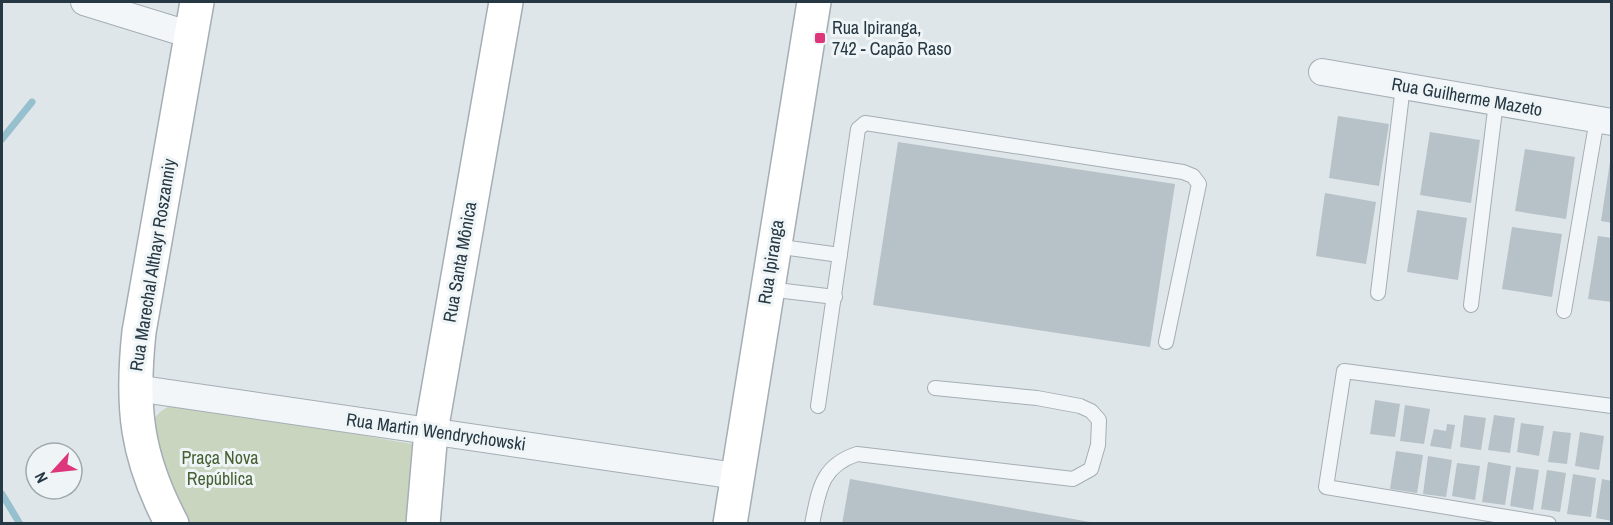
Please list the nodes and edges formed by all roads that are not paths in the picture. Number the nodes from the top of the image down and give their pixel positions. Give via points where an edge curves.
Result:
1 (84, 2) edge
2 (196, 2) edge
3 (506, 2) edge
4 (814, 2) edge
5 (191, 35) junction
6 (1322, 72) dead end
7 (1403, 86) junction
8 (1496, 102) junction
9 (1604, 120) edge
10 (774, 246) junction
11 (840, 255) junction
12 (767, 289) junction
13 (1378, 293) dead end
14 (835, 297) junction
15 (1471, 305) dead end
16 (1564, 311) dead end
17 (1166, 342) dead end
18 (934, 387) dead end
19 (135, 388) junction
20 (818, 406) dead end
21 (1611, 406) edge
22 (430, 431) junction
23 (736, 476) junction
24 (172, 524) edge
25 (423, 524) edge
26 (730, 524) edge
27 (812, 524) edge
28 (1550, 524) edge

1 - 5 street
2 - 5 main road, Rua Marechal Althayr Roszanniy
3 - 22 main road, Rua Santa Mônica
4 - 10 main road, Rua Ipiranga
5 - 19 main road, Rua Marechal Althayr Roszanniy via 139,332
6 - 7 street, Rua Guilherme Mazeto
7 - 8 street, Rua Guilherme Mazeto
7 - 13 lane
8 - 9 street, Rua Guilherme Mazeto
8 - 15 lane
9 - 16 lane
10 - 11 lane
10 - 12 main road, Rua Ipiranga
11 - 14 lane
11 - 17 lane via 858,129 865,123 1183,172 1193,176 1198,184
12 - 14 lane
12 - 23 main road, Rua Ipiranga
14 - 20 lane
18 - 27 lane via 1037,398 1091,411 1099,420 1098,445 1091,469 1073,479 857,454 841,460 824,477
19 - 22 street, Rua Martin Wendrychowski
19 - 24 main road, Rua Marechal Althayr Roszanniy via 143,458
21 - 28 lane via 1344,371 1326,487
22 - 23 street, Rua Martin Wendrychowski
22 - 25 main road, Rua Santa Mônica
23 - 26 main road, Rua Ipiranga

